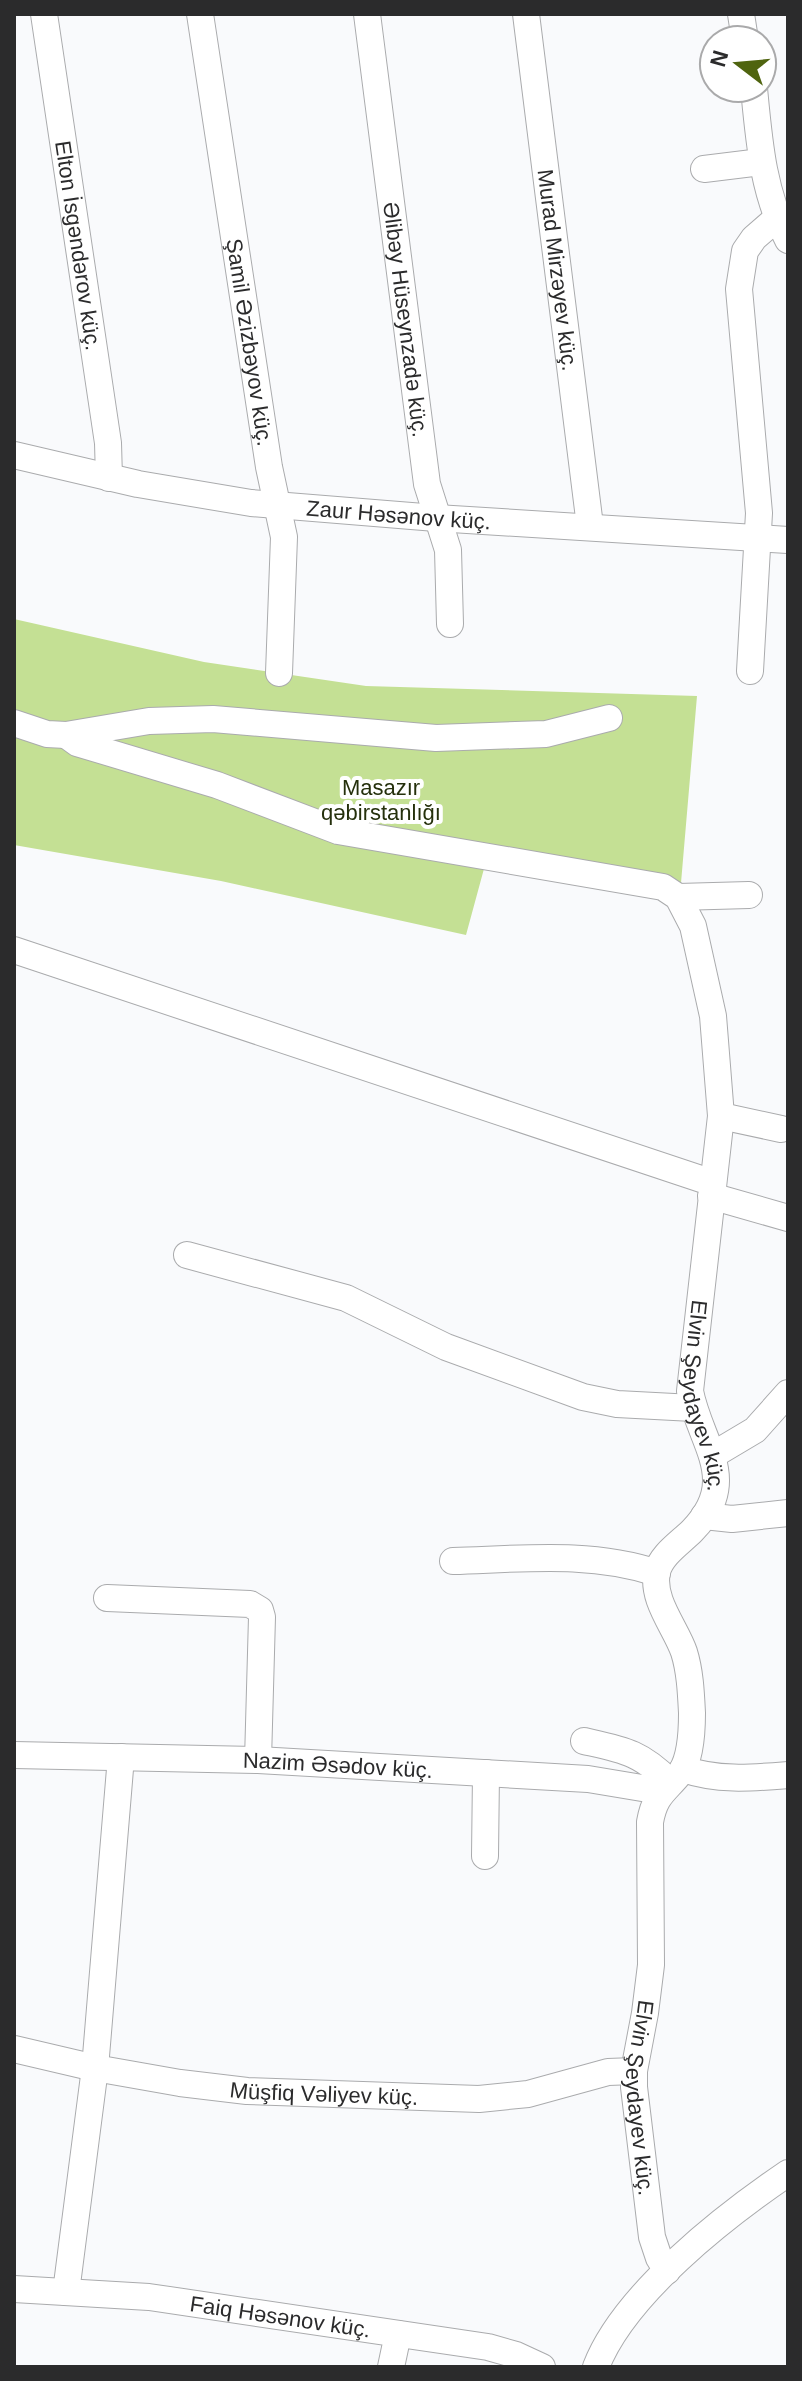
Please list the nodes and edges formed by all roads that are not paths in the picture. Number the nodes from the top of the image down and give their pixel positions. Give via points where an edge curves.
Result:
1 (44, 14) edge
2 (200, 14) edge
3 (367, 14) edge
4 (526, 14) edge
5 (756, 104) edge
6 (761, 162) junction
7 (704, 169) dead end
8 (782, 230) edge
9 (14, 455) edge
10 (109, 478) junction
11 (277, 505) junction
12 (436, 518) junction
13 (590, 526) junction
14 (758, 539) junction
15 (788, 540) edge
16 (450, 624) dead end
17 (750, 671) dead end
18 (279, 673) dead end
19 (609, 718) dead end
20 (14, 723) edge
21 (66, 735) junction
22 (749, 895) dead end
23 (683, 905) junction
24 (14, 950) edge
25 (721, 1116) junction
26 (781, 1129) dead end
27 (712, 1189) junction
28 (788, 1218) edge
29 (187, 1255) dead end
30 (788, 1393) edge
31 (693, 1408) junction
32 (713, 1455) junction
33 (788, 1513) edge
34 (704, 1516) junction
35 (453, 1561) dead end
36 (657, 1573) junction
37 (107, 1598) dead end
38 (584, 1741) dead end
39 (14, 1755) edge
40 (121, 1757) junction
41 (258, 1760) junction
42 (486, 1773) junction
43 (788, 1775) edge
44 (671, 1781) junction
45 (485, 1856) dead end
46 (14, 2049) edge
47 (95, 2068) junction
48 (634, 2071) junction
49 (788, 2173) edge
50 (667, 2271) junction
51 (14, 2289) edge
52 (66, 2292) junction
53 (398, 2334) junction
54 (391, 2367) edge
55 (542, 2367) edge
56 (596, 2367) edge

1 - 10 street, Elton İsgəndərov küç.
2 - 11 street, Şamil Əzizbəyov küç.
3 - 12 street, Əlibəy Hüseynzadə küç. via 427,484
4 - 13 street, Murad Mirzəyev küç.
5 - 6 street
6 - 7 street
6 - 8 street
8 - 14 street via 754,238 745,251 739,289
9 - 10 street, Zaur Həsənov küç.
10 - 11 street, Zaur Həsənov küç.
11 - 12 street, Zaur Həsənov küç.
11 - 18 street, Şamil Əzizbəyov küç. via 284,537
12 - 13 street, Zaur Həsənov küç.
12 - 16 street, Əlibəy Hüseynzadə küç. via 448,550
13 - 14 street, Zaur Həsənov küç.
14 - 15 street, Zaur Həsənov küç.
14 - 17 street
19 - 21 street via 546,734 436,738 213,719 149,721
20 - 21 street
21 - 23 street via 338,831 663,887
22 - 23 street
23 - 25 street, Elvin Şeydayev küç. via 713,1016
24 - 27 street
25 - 26 street
25 - 27 street, Elvin Şeydayev küç.
27 - 28 street
27 - 31 street, Elvin Şeydayev küç. via 690,1371
29 - 31 street via 346,1298 446,1347 583,1397
30 - 32 street via 755,1430
31 - 32 street, Elvin Şeydayev küç.
32 - 34 street, Elvin Şeydayev küç. via 717,1481
33 - 34 street
34 - 36 street, Elvin Şeydayev küç. via 662,1560
35 - 36 street via 573,1557
36 - 44 street, Elvin Şeydayev küç. via 662,1607 683,1651 690,1686 690,1743
37 - 41 street via 250,1604 260,1610
38 - 44 street via 630,1751
39 - 40 street, Nazim Əsədov küç.
40 - 41 street, Nazim Əsədov küç.
40 - 47 street
41 - 42 street, Nazim Əsədov küç.
42 - 44 street, Nazim Əsədov küç.
42 - 45 street
43 - 44 street, Nazim Əsədov küç.
44 - 48 street, Elvin Şeydayev küç. via 653,1806 650,1822 651,1965
46 - 47 street, Müşfiq Vəliyev küç.
47 - 48 street, Müşfiq Vəliyev küç. via 247,2091 479,2099
47 - 52 street
48 - 50 street, Elvin Şeydayev küç. via 652,2237
49 - 50 street via 712,2228
50 - 56 street via 611,2339
51 - 52 street, Faiq Həsənov küç.
52 - 53 street, Faiq Həsənov küç. via 149,2297
53 - 54 street
53 - 55 street, Faiq Həsənov küç. via 488,2347

